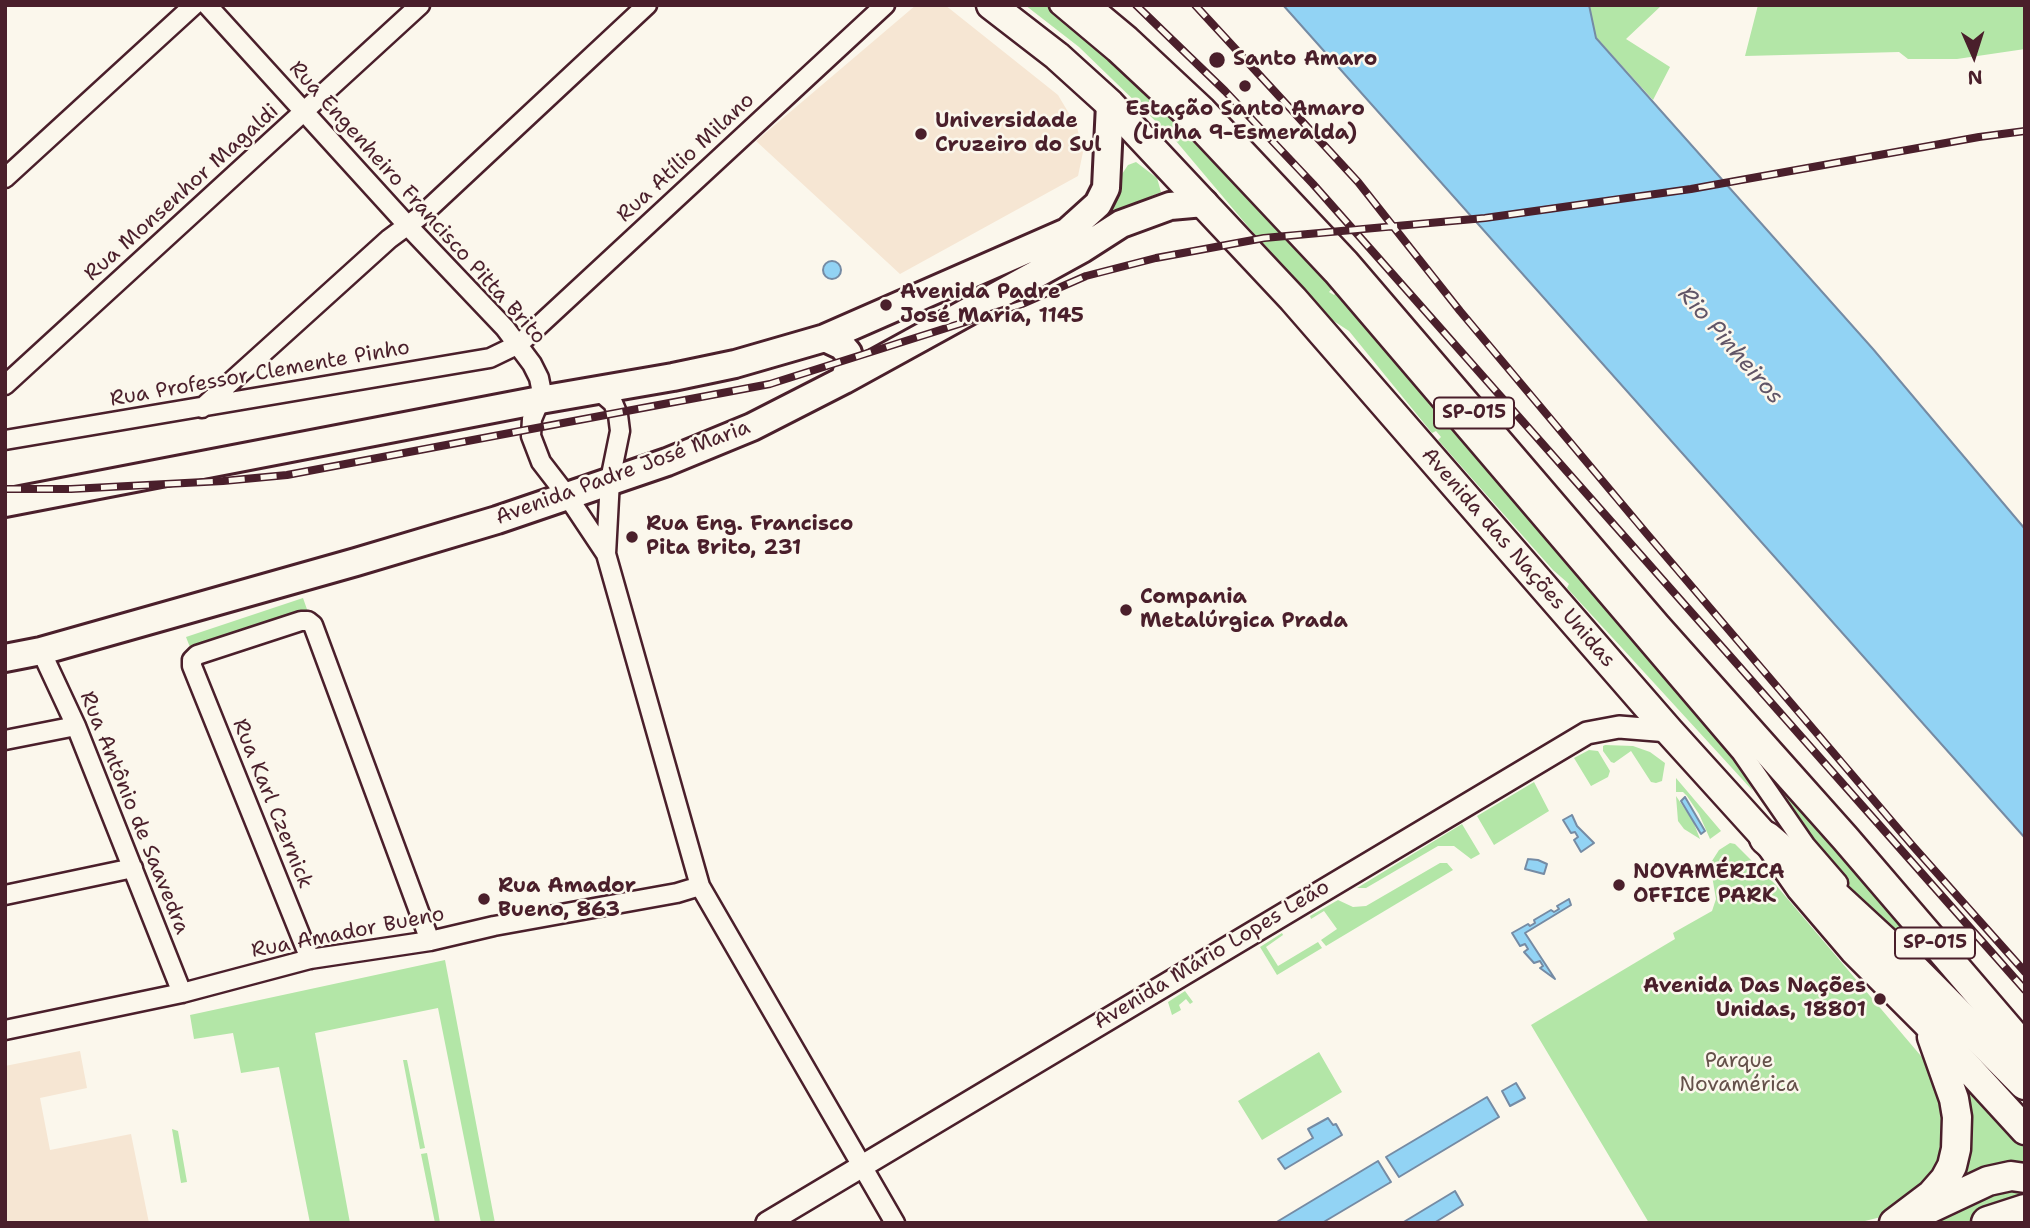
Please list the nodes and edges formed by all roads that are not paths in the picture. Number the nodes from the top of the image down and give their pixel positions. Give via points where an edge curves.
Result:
1 (194, 5) edge
2 (207, 5) edge
3 (420, 5) edge
4 (647, 5) edge
5 (885, 5) edge
6 (991, 5) edge
7 (1059, 5) edge
8 (1084, 5) edge
9 (1111, 104) junction
10 (303, 113) junction
11 (5, 178) edge
12 (1204, 203) junction
13 (408, 226) junction
14 (825, 338) junction
15 (519, 344) junction
16 (844, 380) junction
17 (5, 385) edge
18 (598, 390) junction
19 (540, 400) junction
20 (202, 408) junction
21 (5, 440) edge
22 (610, 480) junction
23 (568, 496) junction
24 (5, 503) edge
25 (606, 554) junction
26 (41, 651) junction
27 (5, 657) edge
28 (76, 726) junction
29 (1670, 731) junction
30 (5, 740) edge
31 (1766, 838) junction
32 (133, 868) junction
33 (700, 886) junction
34 (5, 895) edge
35 (430, 941) junction
36 (310, 959) junction
37 (1908, 965) junction
38 (183, 993) junction
39 (1926, 1021) junction
40 (5, 1030) edge
41 (2025, 1048) edge
42 (2025, 1083) edge
43 (2025, 1130) edge
44 (862, 1165) junction
45 (2025, 1178) edge
46 (2025, 1211) edge
47 (767, 1223) edge
48 (895, 1223) edge
49 (1894, 1223) edge
50 (1988, 1223) edge

1 - 11 street
2 - 10 street, Rua Engenheiro Francisco Pitta Brito
3 - 10 street, Rua Monsenhor Magaldi
4 - 13 street
5 - 15 street, Rua Atílio Milano
6 - 9 highway, Avenida das Nações Unidas / SP-015
7 - 37 street via 1191,123 1333,274 1732,742 1806,846
8 - 41 highway, SP-015 via 1202,111 1345,263
9 - 12 highway, Avenida das Nações Unidas / SP-015
9 - 14 main road via 1105,188 1098,204 1067,232
10 - 13 street, Rua Engenheiro Francisco Pitta Brito
10 - 17 street, Rua Monsenhor Magaldi
12 - 16 main road, Avenida Padre José Maria via 1170,206 1121,224
12 - 29 highway, Avenida das Nações Unidas / SP-015
13 - 15 street, Rua Engenheiro Francisco Pitta Brito
13 - 20 street
14 - 16 main road via 848,354
14 - 18 main road via 735,365
15 - 19 street, Rua Engenheiro Francisco Pitta Brito via 539,378
15 - 20 street, Rua Professor Clemente Pinho via 490,358
16 - 22 main road, Avenida Padre José Maria via 752,427
18 - 19 main road
18 - 22 street, Rua Engenheiro Francisco Pitta Brito via 613,403 618,415 620,431
19 - 23 street, Rua Engenheiro Francisco Pitta Brito via 530,436 541,462
19 - 24 main road
20 - 21 street, Rua Professor Clemente Pinho
22 - 23 main road, Avenida Padre José Maria
22 - 25 street, Rua Engenheiro Francisco Pitta Brito
23 - 25 street, Rua Engenheiro Francisco Pitta Brito
23 - 26 main road, Avenida Padre José Maria
25 - 33 street, Rua Engenheiro Francisco Pitta Brito
26 - 27 main road, Avenida Padre José Maria
26 - 28 street, Rua Antônio de Saavedra
28 - 30 street
28 - 32 street, Rua Antônio de Saavedra
29 - 31 highway, Avenida das Nações Unidas / SP-015
29 - 44 street, Avenida Mário Lopes Leão via 1619,727 1587,733
31 - 37 highway, SP-015
31 - 39 highway, Avenida das Nações Unidas via 1854,950
32 - 34 street
32 - 38 street, Rua Antônio de Saavedra
33 - 35 street, Rua Amador Bueno
33 - 44 street, Rua Engenheiro Francisco Pitta Brito
35 - 36 street, Rua Amador Bueno
35 - 36 street, Rua Karl Czernick via 313,625 301,621 197,655 192,666
36 - 38 street, Rua Amador Bueno
37 - 42 highway, SP-015
38 - 40 street, Rua Amador Bueno
39 - 43 highway, Avenida das Nações Unidas
39 - 49 highway via 1954,1100 1956,1149 1945,1179
44 - 47 street, Avenida Mário Lopes Leão
44 - 48 street, Rua Engenheiro Francisco Pitta Brito
45 - 49 highway via 1988,1181
46 - 50 highway

